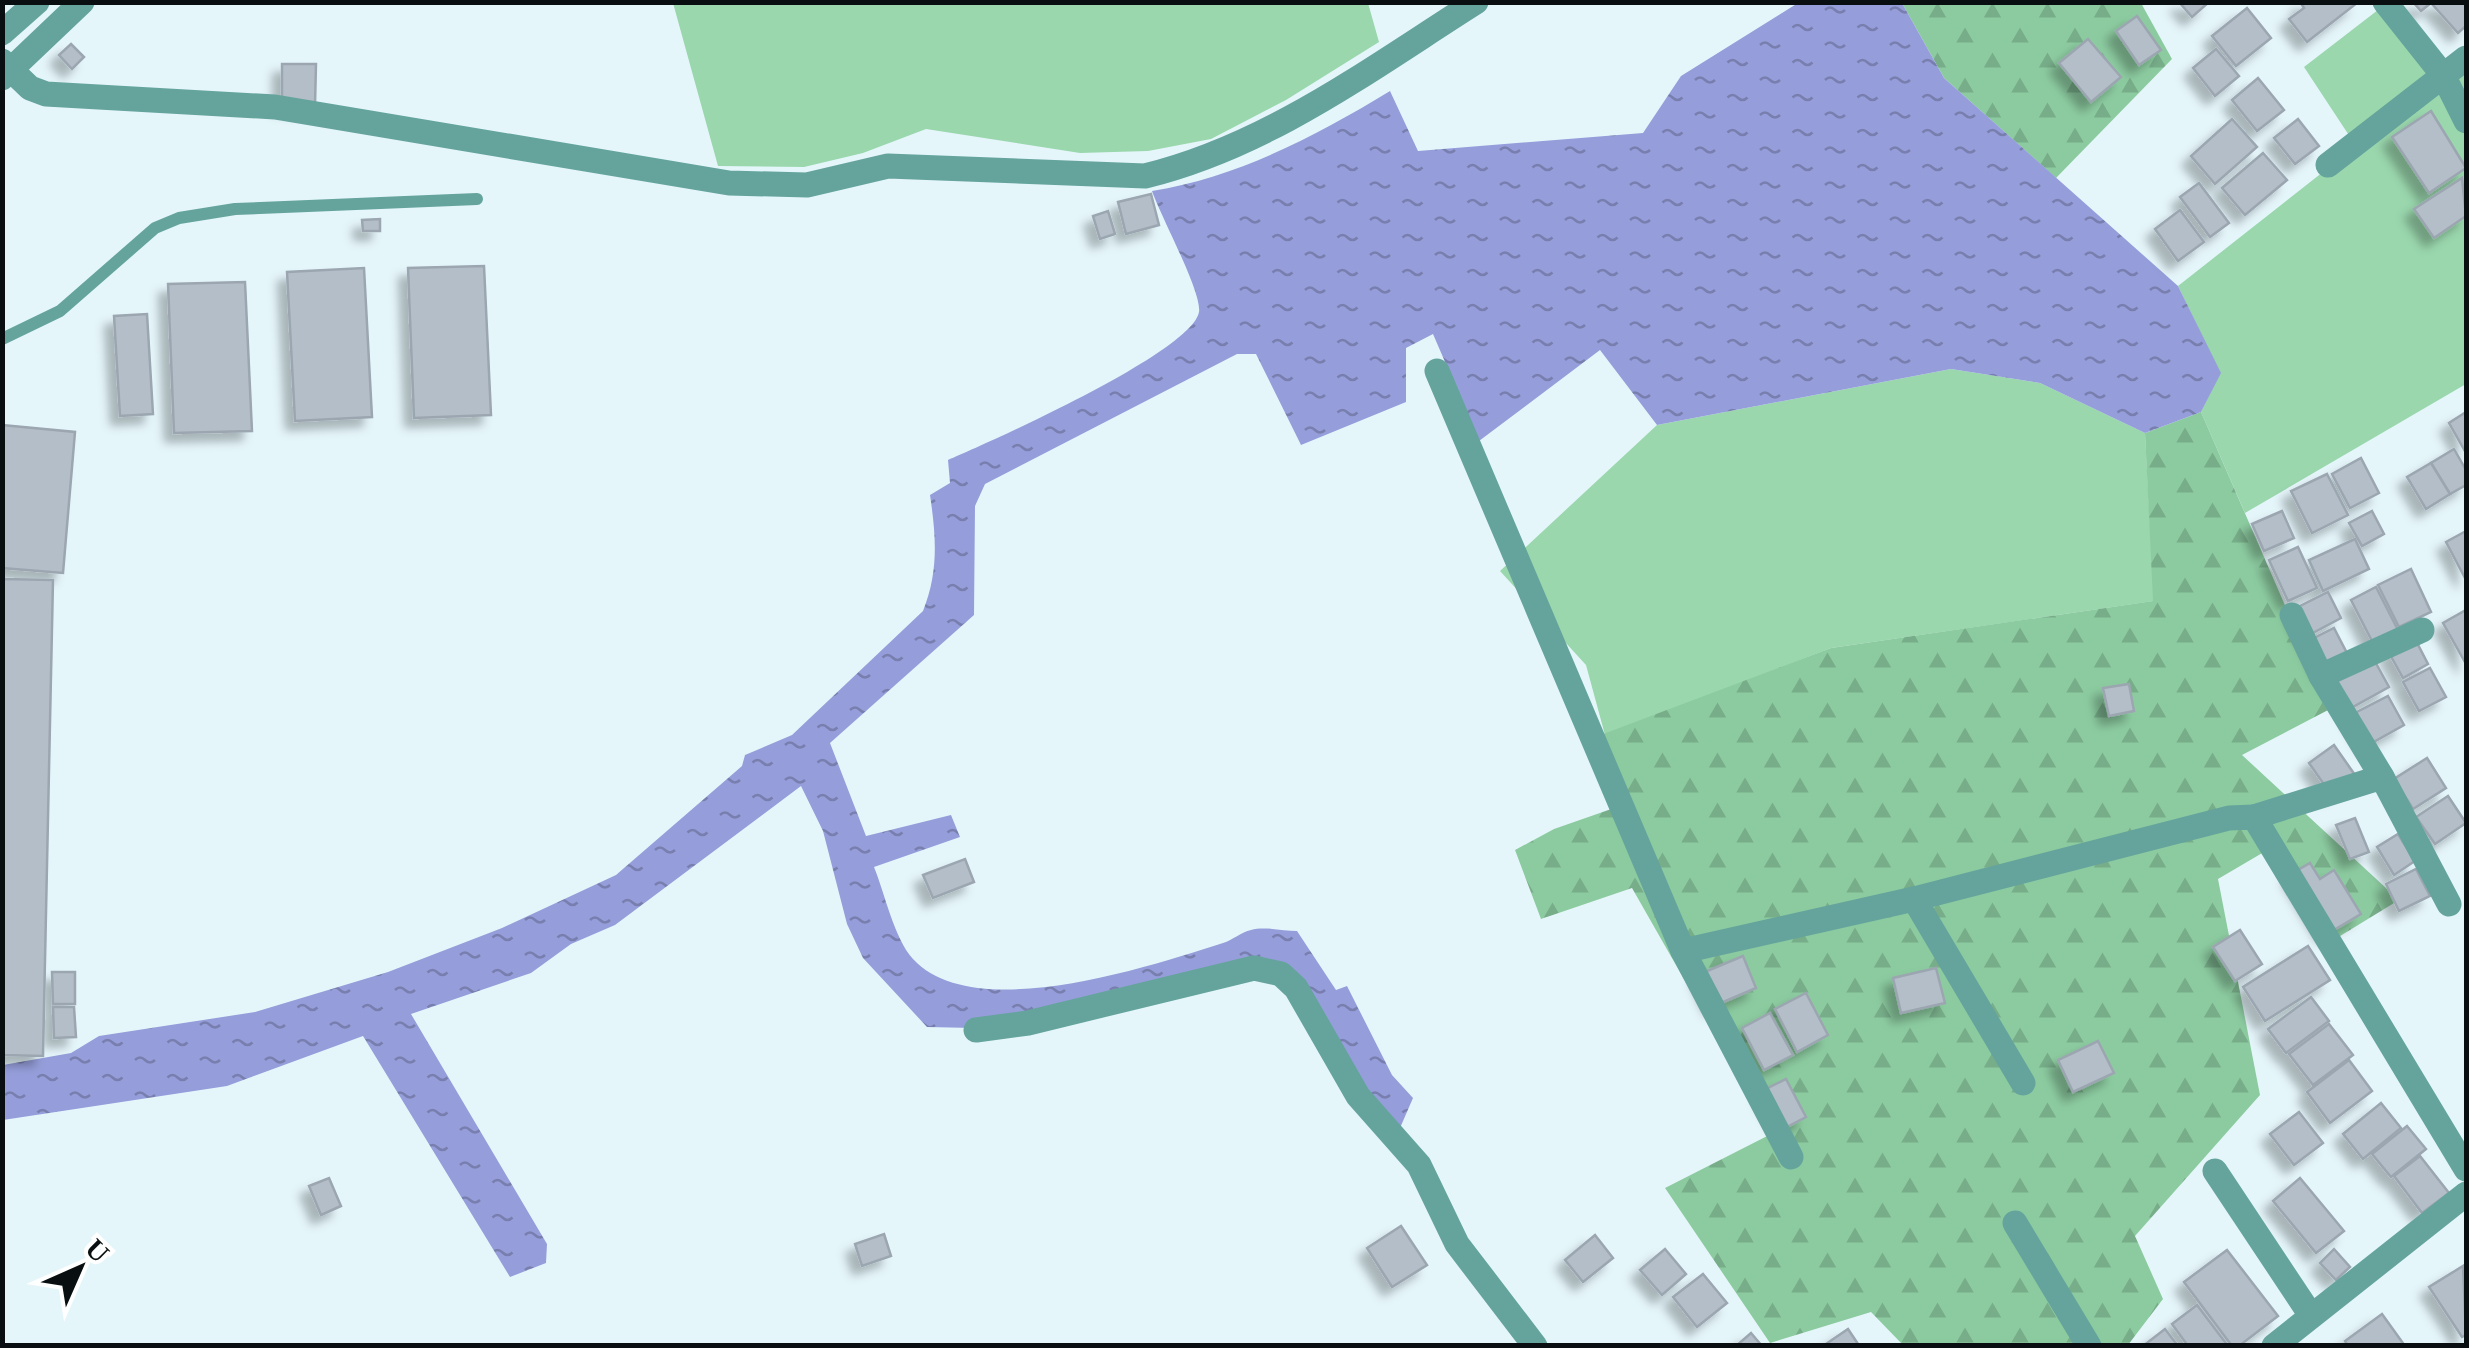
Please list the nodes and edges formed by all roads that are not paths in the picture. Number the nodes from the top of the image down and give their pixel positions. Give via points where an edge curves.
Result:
1 (36, 2) edge
2 (82, 2) edge
3 (1476, 2) edge
4 (2385, 2) edge
5 (2, 32) edge
6 (2466, 58) edge
7 (5, 70) edge
8 (2444, 75) junction
9 (2466, 121) edge
10 (2328, 165) dead end
11 (477, 199) dead end
12 (2, 339) edge
13 (1436, 370) dead end
14 (2292, 615) dead end
15 (2422, 630) dead end
16 (2321, 676) junction
17 (2382, 778) junction
18 (2254, 817) junction
19 (1914, 899) junction
20 (2449, 904) dead end
21 (1683, 951) junction
22 (976, 1030) dead end
23 (2023, 1083) dead end
24 (1791, 1157) dead end
25 (2466, 1169) edge
26 (2215, 1170) dead end
27 (2466, 1194) edge
28 (2015, 1223) dead end
29 (2310, 1314) junction
30 (1536, 1346) edge
31 (2089, 1346) edge
32 (2274, 1346) edge

1 - 5 street
2 - 7 street
3 - 7 street via 1275,130 1145,176 888,166 808,185 729,183 275,108 46,94
4 - 8 street
6 - 8 street
8 - 9 street
8 - 10 street
11 - 12 lane via 235,209 179,218 156,228 60,311
13 - 21 street
14 - 16 street
15 - 16 street
16 - 17 street
17 - 18 street
17 - 20 street
18 - 19 street
18 - 25 street
19 - 21 street
19 - 23 street
21 - 24 street
22 - 30 street via 1254,968 1281,974 1296,988 1358,1096 1419,1165 1456,1244
26 - 29 street
27 - 29 street
28 - 31 street
29 - 32 street

